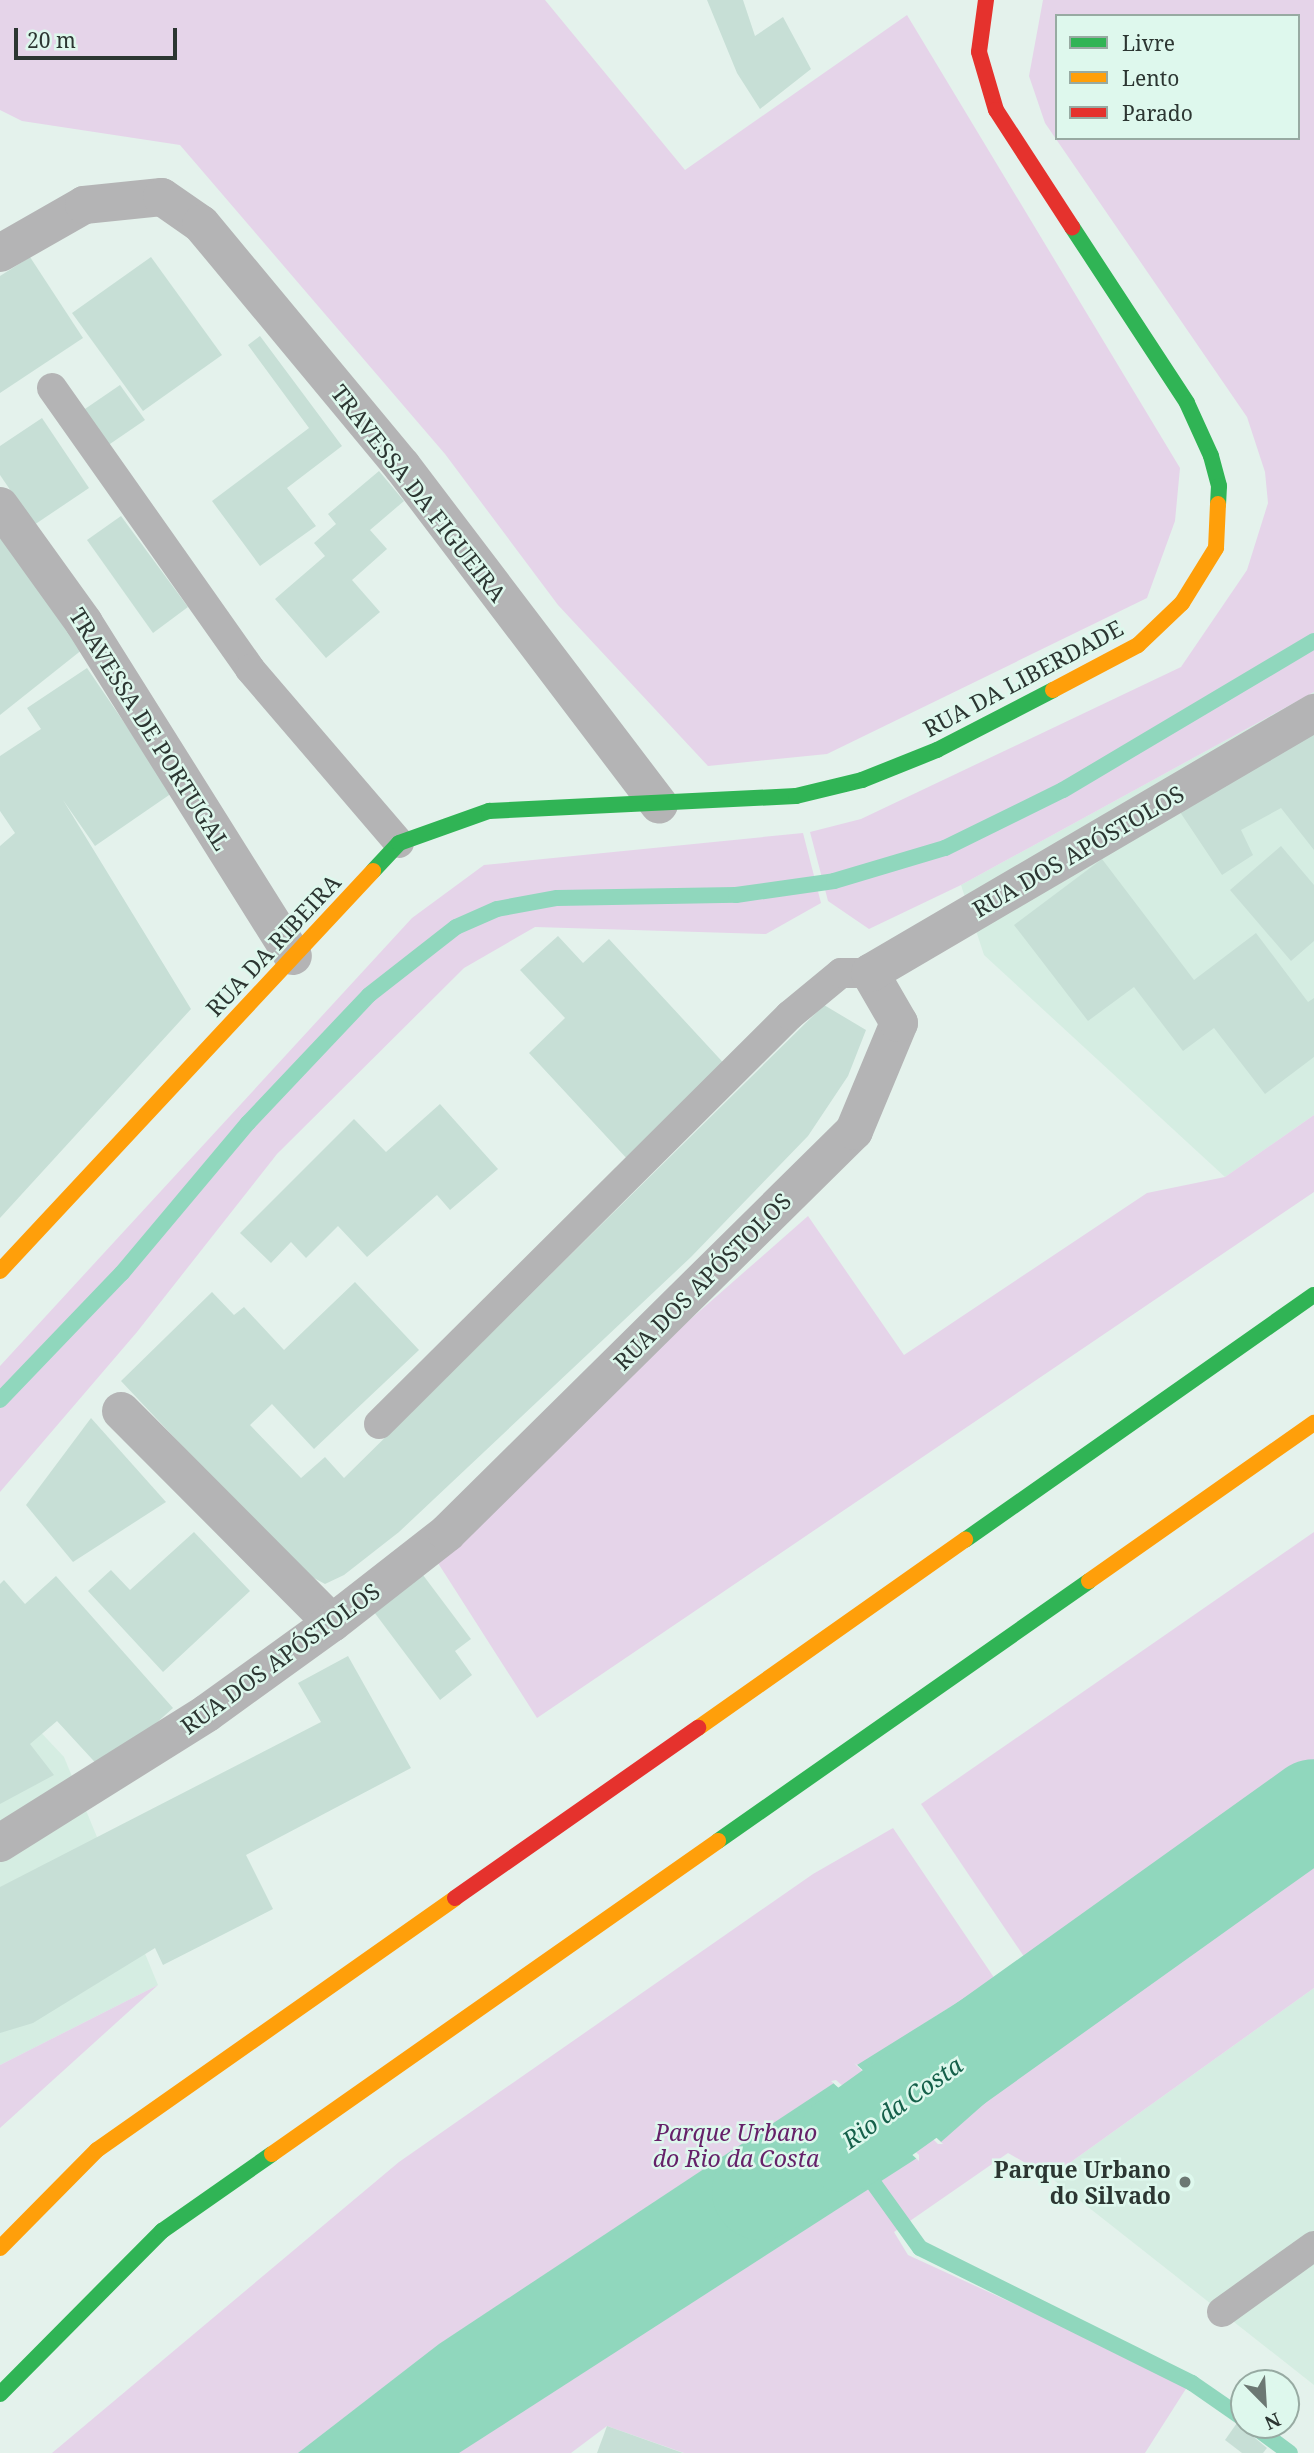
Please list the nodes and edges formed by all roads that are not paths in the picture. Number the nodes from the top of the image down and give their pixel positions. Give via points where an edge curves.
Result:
1 (986, 0) edge
2 (0, 253) edge
3 (52, 388) dead end
4 (0, 506) edge
5 (1314, 713) edge
6 (659, 806) junction
7 (400, 843) junction
8 (293, 956) junction
9 (870, 973) junction
10 (0, 1271) edge
11 (1314, 1295) edge
12 (121, 1411) dead end
13 (1314, 1423) edge
14 (379, 1424) dead end
15 (332, 1623) junction
16 (0, 1843) edge
17 (1314, 2246) edge
18 (0, 2248) edge
19 (1222, 2312) dead end
20 (0, 2394) edge

1 - 6 main road, RUA DA LIBERDADE via 979,52 996,110 1187,403 1219,486 1216,548 1182,603 1138,645 937,750 827,791
2 - 6 street, TRAVESSA DA FIGUEIRA via 84,205 162,197 201,224 402,466
3 - 7 lane via 250,669
4 - 8 street, TRAVESSA DE PORTUGAL via 84,623
5 - 9 street, RUA DOS APÓSTOLOS
6 - 7 main road, RUA DA RIBEIRA via 489,811
7 - 8 main road, RUA DA RIBEIRA
8 - 10 main road, RUA DA RIBEIRA
9 - 14 lane via 841,973 790,1015
9 - 15 street, RUA DOS APÓSTOLOS via 899,1023 854,1130 447,1532
11 - 18 main road via 97,2150
12 - 15 street
13 - 20 main road via 162,2231
15 - 16 street, RUA DOS APÓSTOLOS via 184,1728
17 - 19 lane

